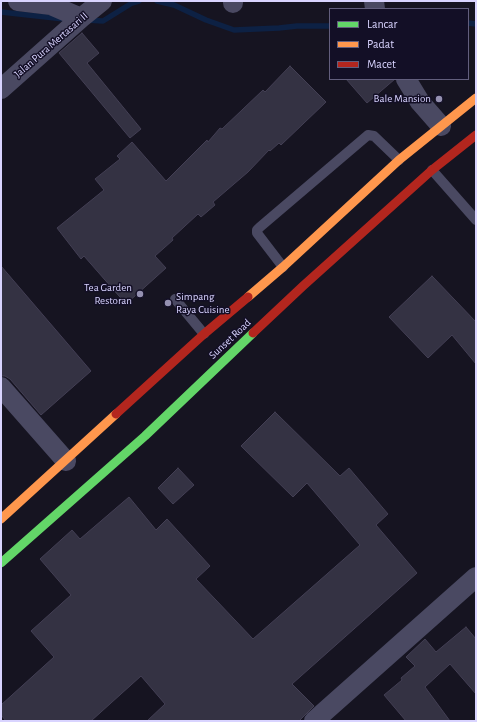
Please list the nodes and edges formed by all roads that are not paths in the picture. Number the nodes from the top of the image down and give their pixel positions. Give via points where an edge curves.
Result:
1 (18, 1) edge
2 (102, 1) edge
3 (81, 18) junction
4 (407, 80) edge
5 (1, 89) edge
6 (476, 98) edge
7 (441, 126) junction
8 (476, 135) edge
9 (399, 160) junction
10 (432, 170) junction
11 (476, 220) edge
12 (283, 267) junction
13 (175, 299) dead end
14 (204, 334) junction
15 (1, 387) edge
16 (66, 461) junction
17 (1, 505) edge
18 (5, 516) edge
19 (1, 563) edge
20 (476, 577) edge
21 (314, 721) edge

1 - 3 street via 51,5
2 - 3 street, Jalan Pura Mertasari II
3 - 5 street, Jalan Pura Mertasari II
4 - 7 street via 420,102
6 - 7 highway, Sunset Road
7 - 9 highway, Sunset Road
8 - 10 highway, Sunset Road
9 - 12 highway, Sunset Road
9 - 12 lane via 374,136 368,135 260,227 257,233
10 - 11 lane
10 - 19 highway, Sunset Road via 303,286 145,436
12 - 14 highway, Sunset Road
13 - 14 lane
14 - 16 highway, Sunset Road
15 - 16 street
16 - 18 highway, Sunset Road
17 - 18 lane
20 - 21 street

